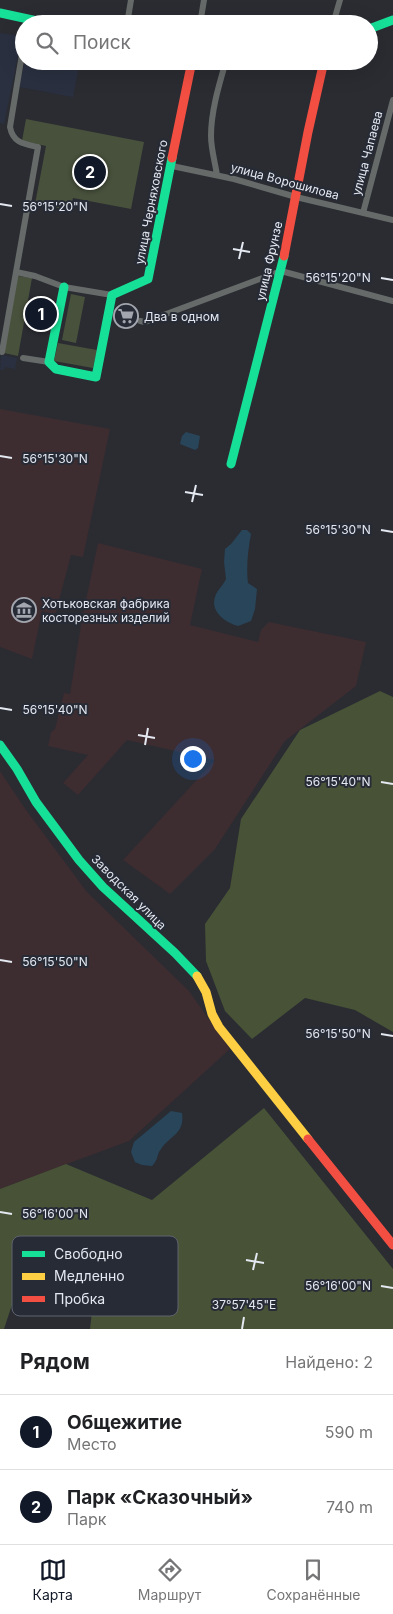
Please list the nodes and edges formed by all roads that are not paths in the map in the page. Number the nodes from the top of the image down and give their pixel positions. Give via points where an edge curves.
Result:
1 (131, 0) edge
2 (204, 0) edge
3 (340, 0) edge
4 (0, 13) edge
5 (128, 15) edge
6 (202, 15) edge
7 (336, 15) edge
8 (15, 17) edge
9 (393, 20) edge
10 (378, 26) edge
11 (19, 70) edge
12 (190, 70) edge
13 (223, 70) edge
14 (322, 70) edge
15 (393, 100) edge
16 (172, 166) junction
17 (217, 175) junction
18 (296, 197) junction
19 (364, 213) junction
20 (393, 220) edge
21 (281, 271) junction
22 (16, 272) junction
23 (64, 287) junction
24 (112, 295) junction
25 (393, 301) edge
26 (140, 321) dead end
27 (2, 352) dead end
28 (23, 358) dead end
29 (49, 362) junction
30 (231, 464) dead end
31 (0, 744) edge
32 (393, 1245) edge

1 - 5 street
2 - 6 street
3 - 7 street
4 - 8 street
9 - 10 street
11 - 22 street via 10,127 12,136 22,144 38,147
12 - 16 street, улица Черняховского
13 - 17 street via 212,120 211,137
14 - 18 street, улица Фрунзе
15 - 19 street, улица Чапаева
16 - 17 street, улица Ворошилова
16 - 24 street, улица Черняховского via 148,279
17 - 18 street, улица Ворошилова
18 - 19 street, улица Ворошилова
18 - 21 street, улица Фрунзе
19 - 20 street, улица Ворошилова
21 - 25 street
21 - 26 street via 145,322
21 - 30 street, улица Фрунзе
22 - 23 street
22 - 27 street
23 - 24 street
23 - 29 street
24 - 29 street via 96,377 56,369
28 - 29 street
31 - 32 street, Заводская улица via 36,802 79,860 200,980 215,1020

